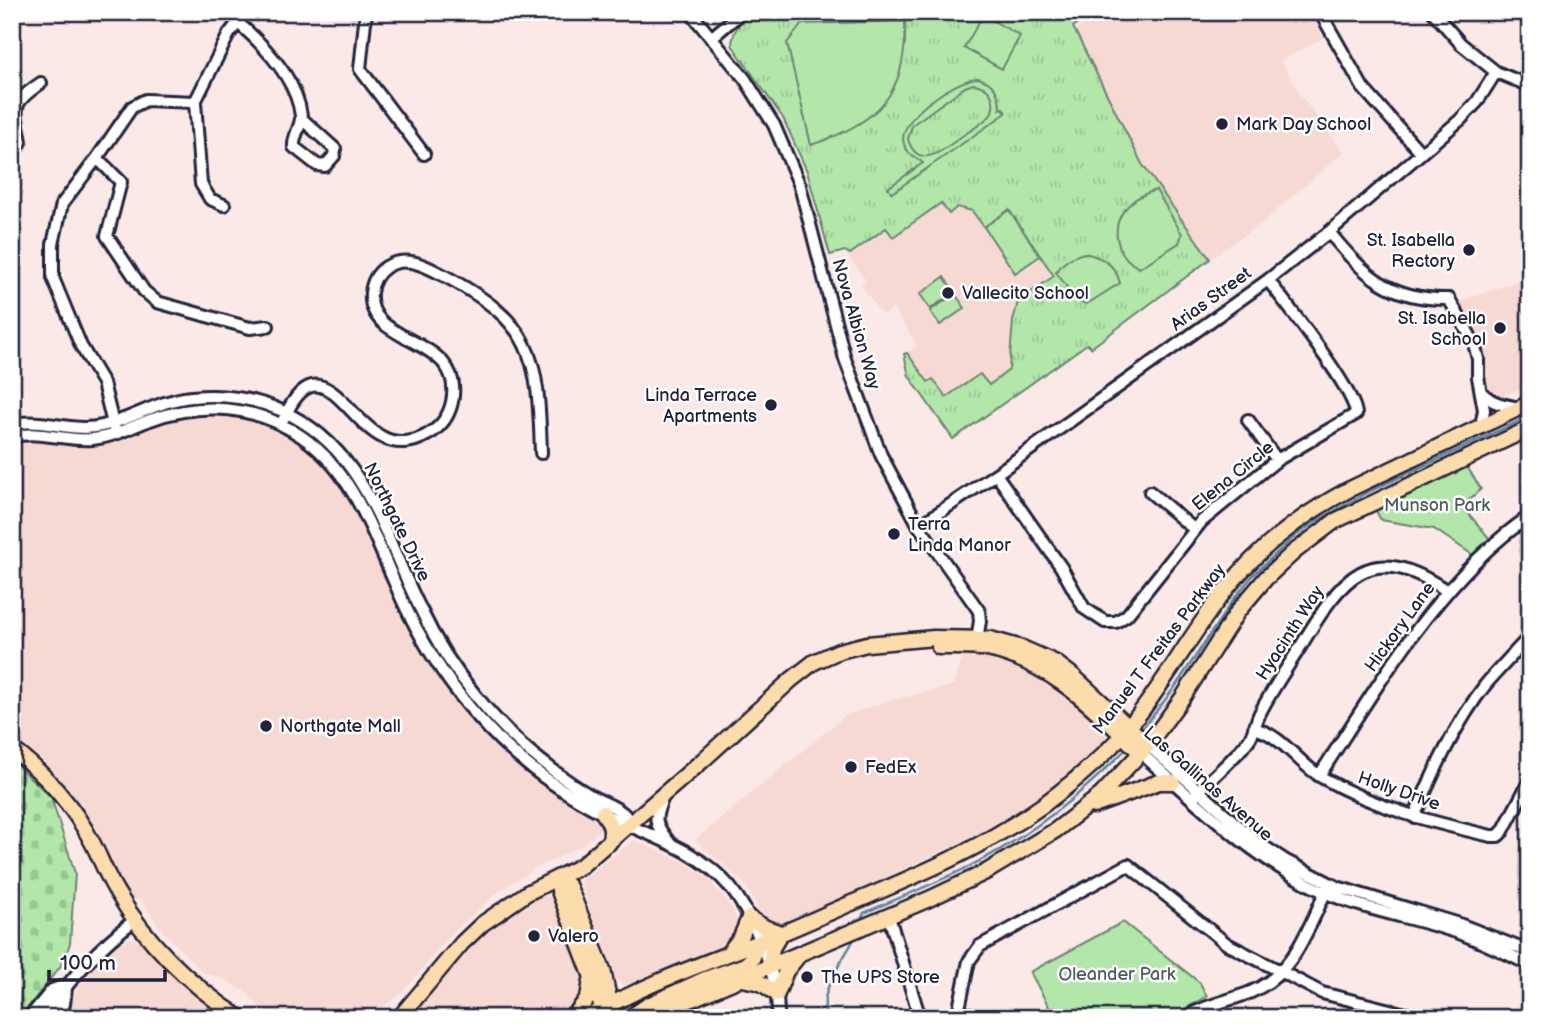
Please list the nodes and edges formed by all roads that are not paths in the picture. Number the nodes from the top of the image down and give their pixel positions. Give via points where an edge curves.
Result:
1 (246, 12) edge
2 (366, 12) edge
3 (690, 12) edge
4 (742, 12) edge
5 (1320, 12) edge
6 (1433, 12) edge
7 (237, 22) junction
8 (711, 38) junction
9 (1496, 72) junction
10 (41, 83) dead end
11 (1530, 86) edge
12 (194, 102) junction
13 (302, 119) junction
14 (1421, 153) junction
15 (424, 154) dead end
16 (12, 156) edge
17 (97, 158) junction
18 (224, 205) dead end
19 (1329, 232) junction
20 (1268, 280) junction
21 (268, 326) dead end
22 (1482, 393) junction
23 (1525, 405) edge
24 (286, 413) junction
25 (1248, 420) dead end
26 (281, 424) junction
27 (1481, 426) junction
28 (14, 427) edge
29 (114, 428) junction
30 (1530, 428) edge
31 (541, 453) dead end
32 (1277, 460) junction
33 (996, 474) junction
34 (1150, 492) dead end
35 (1530, 516) edge
36 (919, 526) junction
37 (1195, 530) junction
38 (1447, 591) junction
39 (1530, 636) edge
40 (976, 643) junction
41 (1254, 728) junction
42 (1135, 739) junction
43 (507, 740) junction
44 (12, 741) edge
45 (12, 749) edge
46 (1319, 776) junction
47 (1530, 780) edge
48 (1173, 782) junction
49 (665, 793) junction
50 (1195, 795) junction
51 (1083, 810) junction
52 (603, 813) junction
53 (1414, 817) junction
54 (630, 825) junction
55 (85, 831) junction
56 (609, 843) junction
57 (673, 847) junction
58 (559, 878) junction
59 (1327, 888) junction
60 (889, 917) junction
61 (749, 918) junction
62 (135, 920) junction
63 (781, 933) junction
64 (760, 942) junction
65 (1530, 952) edge
66 (727, 954) junction
67 (801, 954) junction
68 (1530, 965) edge
69 (770, 967) junction
70 (597, 972) junction
71 (1282, 972) junction
72 (740, 979) junction
73 (66, 985) junction
74 (643, 989) junction
75 (777, 994) junction
76 (605, 1013) edge
77 (667, 1013) edge
78 (958, 1014) edge
79 (29, 1018) edge
80 (42, 1018) edge
81 (57, 1018) edge
82 (240, 1018) edge
83 (398, 1018) edge
84 (572, 1018) edge
85 (587, 1018) edge
86 (629, 1018) edge
87 (647, 1018) edge
88 (779, 1018) edge
89 (920, 1018) edge
90 (981, 1018) edge
91 (1185, 1018) edge
92 (1422, 1018) edge

1 - 7 street
2 - 15 street via 360,69
3 - 8 street, Nova Albion Way
4 - 8 street
5 - 14 street via 1363,88
6 - 9 street via 1461,44
7 - 12 street
7 - 13 street via 277,64 295,92
8 - 36 street, Nova Albion Way via 774,125 800,186 849,370 881,456
9 - 11 street
9 - 14 street, Arias Street via 1477,102
10 - 16 street via 15,110 21,142
12 - 17 street via 146,100 132,107
12 - 18 street via 201,184 210,199
13 - 13 street via 294,147 325,166 335,149
14 - 19 street, Arias Street
17 - 21 street via 121,182 107,236 144,291 157,302 250,328
17 - 29 street via 62,204 53,244 53,278 81,346 103,383
19 - 20 street, Arias Street
19 - 22 street via 1355,263 1387,286 1418,298 1450,299 1474,343
20 - 32 street, Elena Circle via 1320,350 1357,411 1351,419
20 - 33 street, Arias Street
22 - 23 street via 1497,404
22 - 27 street
23 - 27 main road, Manuel T Freitas Parkway
24 - 26 street
24 - 29 street, Northgate Drive via 241,399 192,397 156,405
24 - 31 street via 301,392 318,386 334,393 381,437 418,440 440,426 448,414 453,388 444,365 427,348 381,323 370,302 376,276 386,267 409,261 476,292 516,330 536,377
24 - 43 street, Northgate Drive via 328,440 354,470 437,640
25 - 32 street
26 - 29 street, Northgate Drive via 239,411 194,409
26 - 43 street, Northgate Drive via 320,450 344,477 426,646 468,706
27 - 42 main road, Manuel T Freitas Parkway via 1322,504 1250,562 1220,597
28 - 29 street, Northgate Drive via 33,434 90,440
30 - 42 main road, Manuel T Freitas Parkway via 1335,522 1294,552 1238,611 1184,697
32 - 37 street, Elena Circle
33 - 36 street, Arias Street
33 - 37 street, Elena Circle via 1084,608 1105,622 1127,615
34 - 37 street
35 - 38 street, Hickory Lane
36 - 40 street, Nova Albion Way via 979,611
38 - 41 street, Hyacinth Way via 1424,575 1402,568 1368,570 1343,583
38 - 46 street, Hickory Lane
39 - 53 street via 1467,712
40 - 42 main road, Las Gallinas Avenue via 1053,669
40 - 49 main road, Las Gallinas Avenue via 934,646 910,640 867,644 814,662
41 - 46 street, Holly Drive via 1275,736
41 - 50 street via 1250,738
42 - 48 street, Las Gallinas Avenue
42 - 50 street, Las Gallinas Avenue
42 - 51 main road, Manuel T Freitas Parkway via 1121,776
42 - 63 main road, Manuel T Freitas Parkway via 968,852
43 - 52 street, Northgate Drive via 562,790
43 - 54 street, Northgate Drive via 624,814
44 - 55 main road via 55,780 83,818
45 - 55 main road via 51,785
46 - 53 street, Holly Drive via 1364,800
47 - 53 street, Holly Drive via 1498,836
48 - 50 street, Las Gallinas Avenue
48 - 51 main road via 1160,782
49 - 54 main road, Las Gallinas Avenue
49 - 57 street via 655,821
50 - 59 street, Las Gallinas Avenue via 1257,854 1291,875
51 - 60 main road, Manuel T Freitas Parkway via 986,872
52 - 54 street, Northgate Drive
52 - 56 main road via 611,825
54 - 56 main road, Las Gallinas Avenue
54 - 57 street, Northgate Drive
55 - 62 main road
56 - 58 main road, Las Gallinas Avenue
57 - 61 street, Northgate Drive via 712,870 730,887
58 - 70 main road via 559,891
58 - 83 main road, Las Gallinas Avenue via 482,924
59 - 65 street, Las Gallinas Avenue via 1459,924
59 - 68 street, Las Gallinas Avenue via 1461,934
59 - 71 street via 1304,939
60 - 67 main road, Manuel T Freitas Parkway
60 - 89 street
61 - 63 main road
61 - 64 street, Northgate Drive
61 - 66 main road
62 - 73 street
62 - 82 main road via 182,974
63 - 64 main road, Manuel T Freitas Parkway
63 - 69 main road via 772,948
64 - 66 main road, Manuel T Freitas Parkway
64 - 69 street, Northgate Drive
64 - 86 main road via 745,965
66 - 74 main road, Manuel T Freitas Parkway
67 - 69 main road, Manuel T Freitas Parkway
67 - 75 main road via 786,971
69 - 72 main road, Manuel T Freitas Parkway
69 - 75 street, Northgate Drive
70 - 74 main road via 616,988
70 - 76 main road via 598,999
70 - 84 main road via 588,998
71 - 78 street via 1227,944 1128,865 980,946 968,961
71 - 91 street via 1253,991
71 - 92 street via 1322,993
72 - 75 main road via 761,983
72 - 77 main road, Manuel T Freitas Parkway
73 - 79 street via 52,990
73 - 80 street
73 - 81 street
74 - 76 main road, Manuel T Freitas Parkway
75 - 88 street, Northgate Drive
76 - 85 main road, Manuel T Freitas Parkway
77 - 87 main road, Manuel T Freitas Parkway
78 - 90 street

